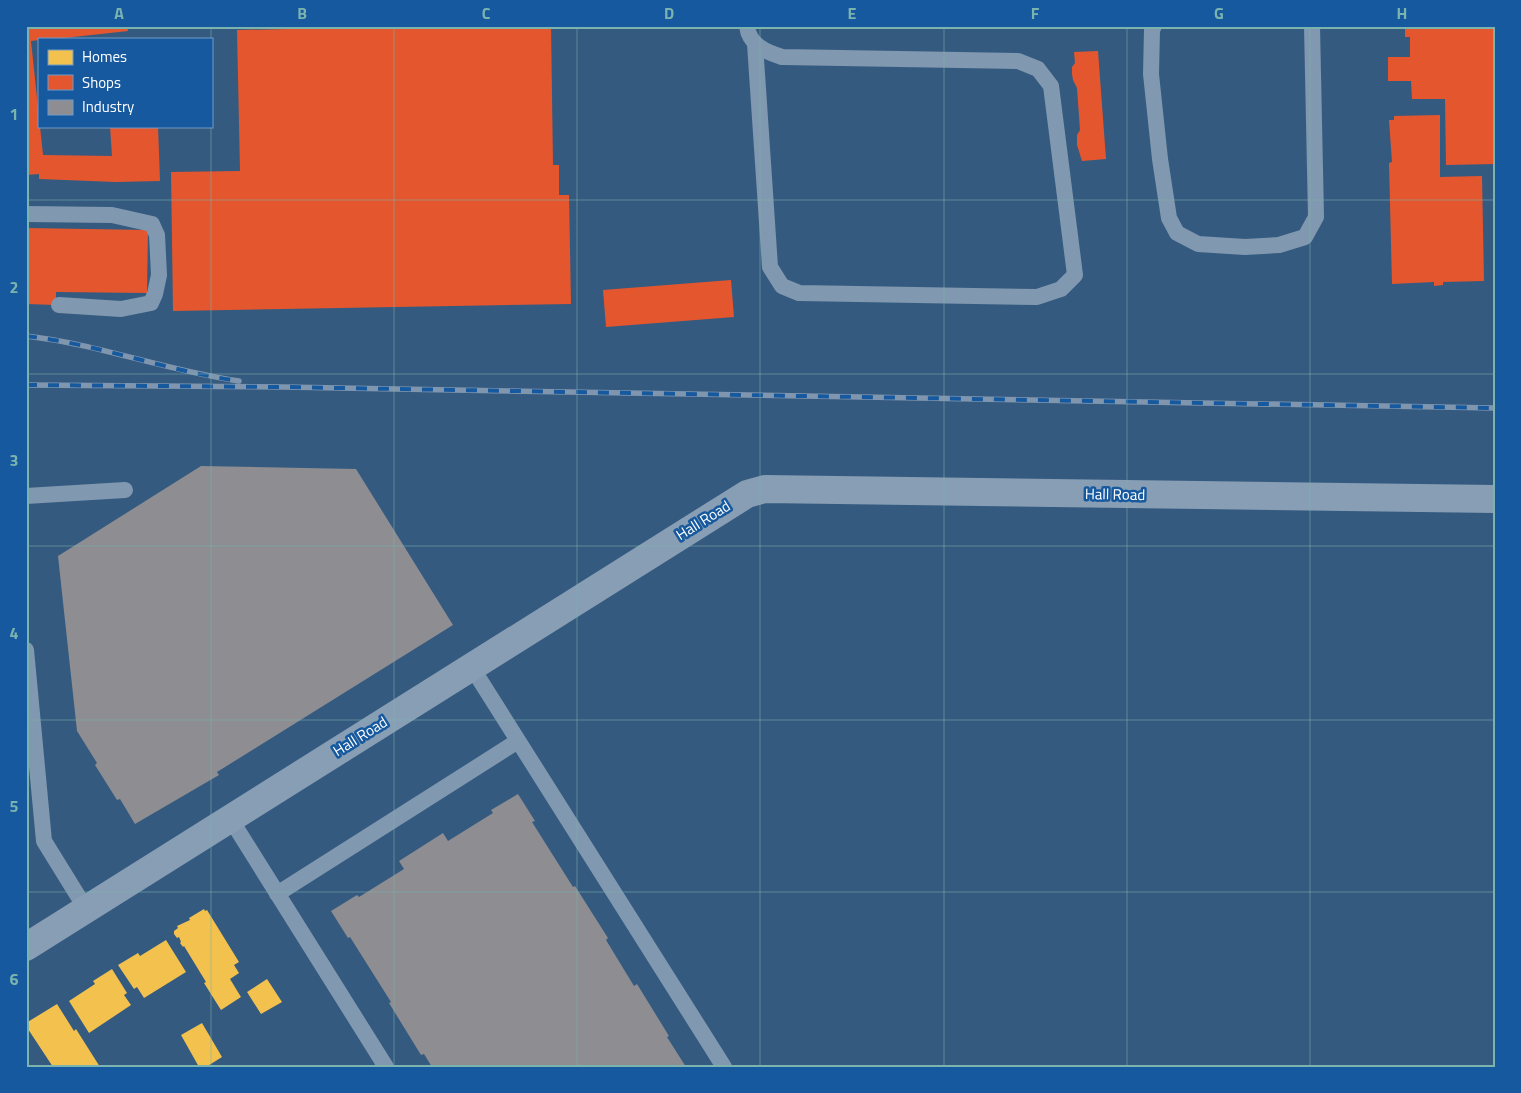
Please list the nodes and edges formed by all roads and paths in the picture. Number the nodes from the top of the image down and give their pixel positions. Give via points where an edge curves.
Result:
1 (747, 26) edge
2 (1154, 26) edge
3 (1312, 26) edge
4 (755, 44) junction
5 (26, 214) edge
6 (59, 305) dead end
7 (125, 490) dead end
8 (26, 496) edge
9 (1495, 499) edge
10 (26, 650) edge
11 (471, 666) junction
12 (518, 741) junction
13 (230, 818) junction
14 (277, 894) junction
15 (86, 909) junction
16 (26, 947) edge
17 (386, 1067) edge
18 (724, 1067) edge

1 - 4 lane
2 - 3 lane via 1150,74 1169,218 1177,232 1198,244 1245,247 1279,245 1305,237 1316,217
4 - 4 lane via 782,57 1018,61 1038,69 1051,86 1075,275 1061,289 1037,297 799,293 782,286 770,267
5 - 6 lane via 112,216 152,224 157,235 159,275 151,303 120,309
7 - 8 lane
9 - 11 street, Hall Road via 765,490 739,497
10 - 15 lane via 44,841
11 - 12 lane
11 - 13 street, Hall Road
12 - 14 lane
12 - 18 lane
13 - 14 lane
13 - 15 street, Hall Road
14 - 17 lane
15 - 16 street, Hall Road

